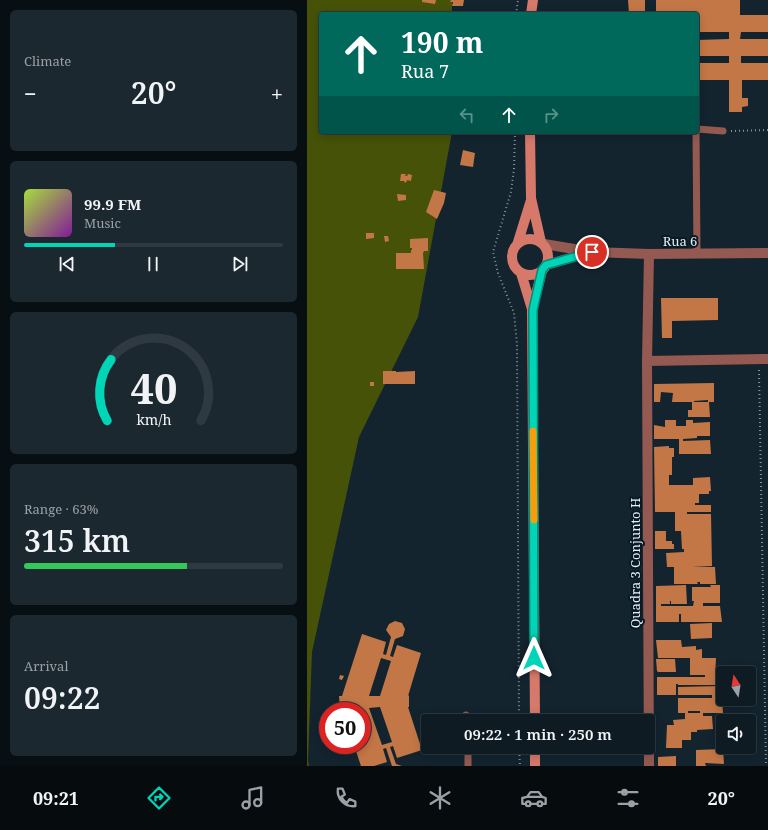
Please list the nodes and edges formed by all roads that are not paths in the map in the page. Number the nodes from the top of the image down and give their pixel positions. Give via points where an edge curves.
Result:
1 (533, 0) edge
2 (531, 12) edge
3 (699, 131) edge
4 (723, 131) road end
5 (530, 134) edge
6 (697, 134) edge
7 (531, 198) junction
8 (518, 242) junction
9 (542, 243) junction
10 (592, 252) junction
11 (768, 253) edge
12 (649, 254) junction
13 (697, 254) junction
14 (544, 268) junction
15 (521, 273) junction
16 (533, 310) junction
17 (763, 359) edge
18 (647, 361) junction
19 (535, 714) edge
20 (468, 754) edge
21 (535, 754) edge
22 (469, 766) edge
23 (535, 766) edge
24 (649, 766) edge

1 - 2 main road
3 - 4 lane
5 - 7 main road
6 - 13 lane
7 - 8 main road
7 - 9 main road
8 - 9 main road via 533,238
8 - 15 main road via 511,258 514,267
9 - 10 street, Rua 6
9 - 14 main road via 548,258
10 - 12 street, Rua 6
10 - 14 street, Rua 6
11 - 13 street, Rua 6
12 - 13 street, Rua 6
12 - 18 street, Quadra 3 Conjunto H
14 - 15 main road via 535,274
14 - 16 main road
15 - 16 main road
16 - 19 main road
17 - 18 street
18 - 24 street, Quadra 3 Conjunto H
20 - 22 lane
21 - 23 main road

